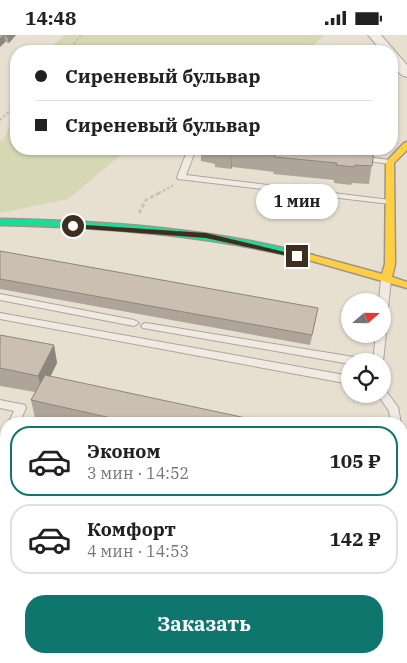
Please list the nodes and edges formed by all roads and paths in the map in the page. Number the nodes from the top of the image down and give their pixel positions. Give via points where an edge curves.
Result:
1 (374, 35) edge
2 (383, 45) edge
3 (398, 62) edge
4 (407, 73) edge
5 (10, 111) edge
6 (0, 121) edge
7 (407, 145) edge
8 (398, 154) edge
9 (190, 155) edge
10 (397, 155) edge
11 (351, 157) edge
12 (390, 162) junction
13 (181, 177) junction
14 (390, 202) junction
15 (138, 215) dead end
16 (0, 223) edge
17 (386, 279) junction
18 (407, 285) edge
19 (385, 293) edge
20 (0, 297) edge
21 (0, 316) edge
22 (134, 323) dead end
23 (146, 326) dead end
24 (341, 359) edge
25 (341, 378) edge
26 (0, 403) edge
27 (389, 403) edge
28 (16, 417) edge
29 (395, 417) edge

1 - 2 street
3 - 4 street
5 - 6 path
7 - 8 street
9 - 13 lane
10 - 12 street
11 - 12 lane
12 - 14 street
13 - 14 lane
13 - 15 path via 146,200
14 - 17 street via 390,264
16 - 17 street via 206,235
17 - 18 street
17 - 19 lane
20 - 22 lane
21 - 25 lane
23 - 24 lane
26 - 28 lane via 21,408
27 - 29 lane

